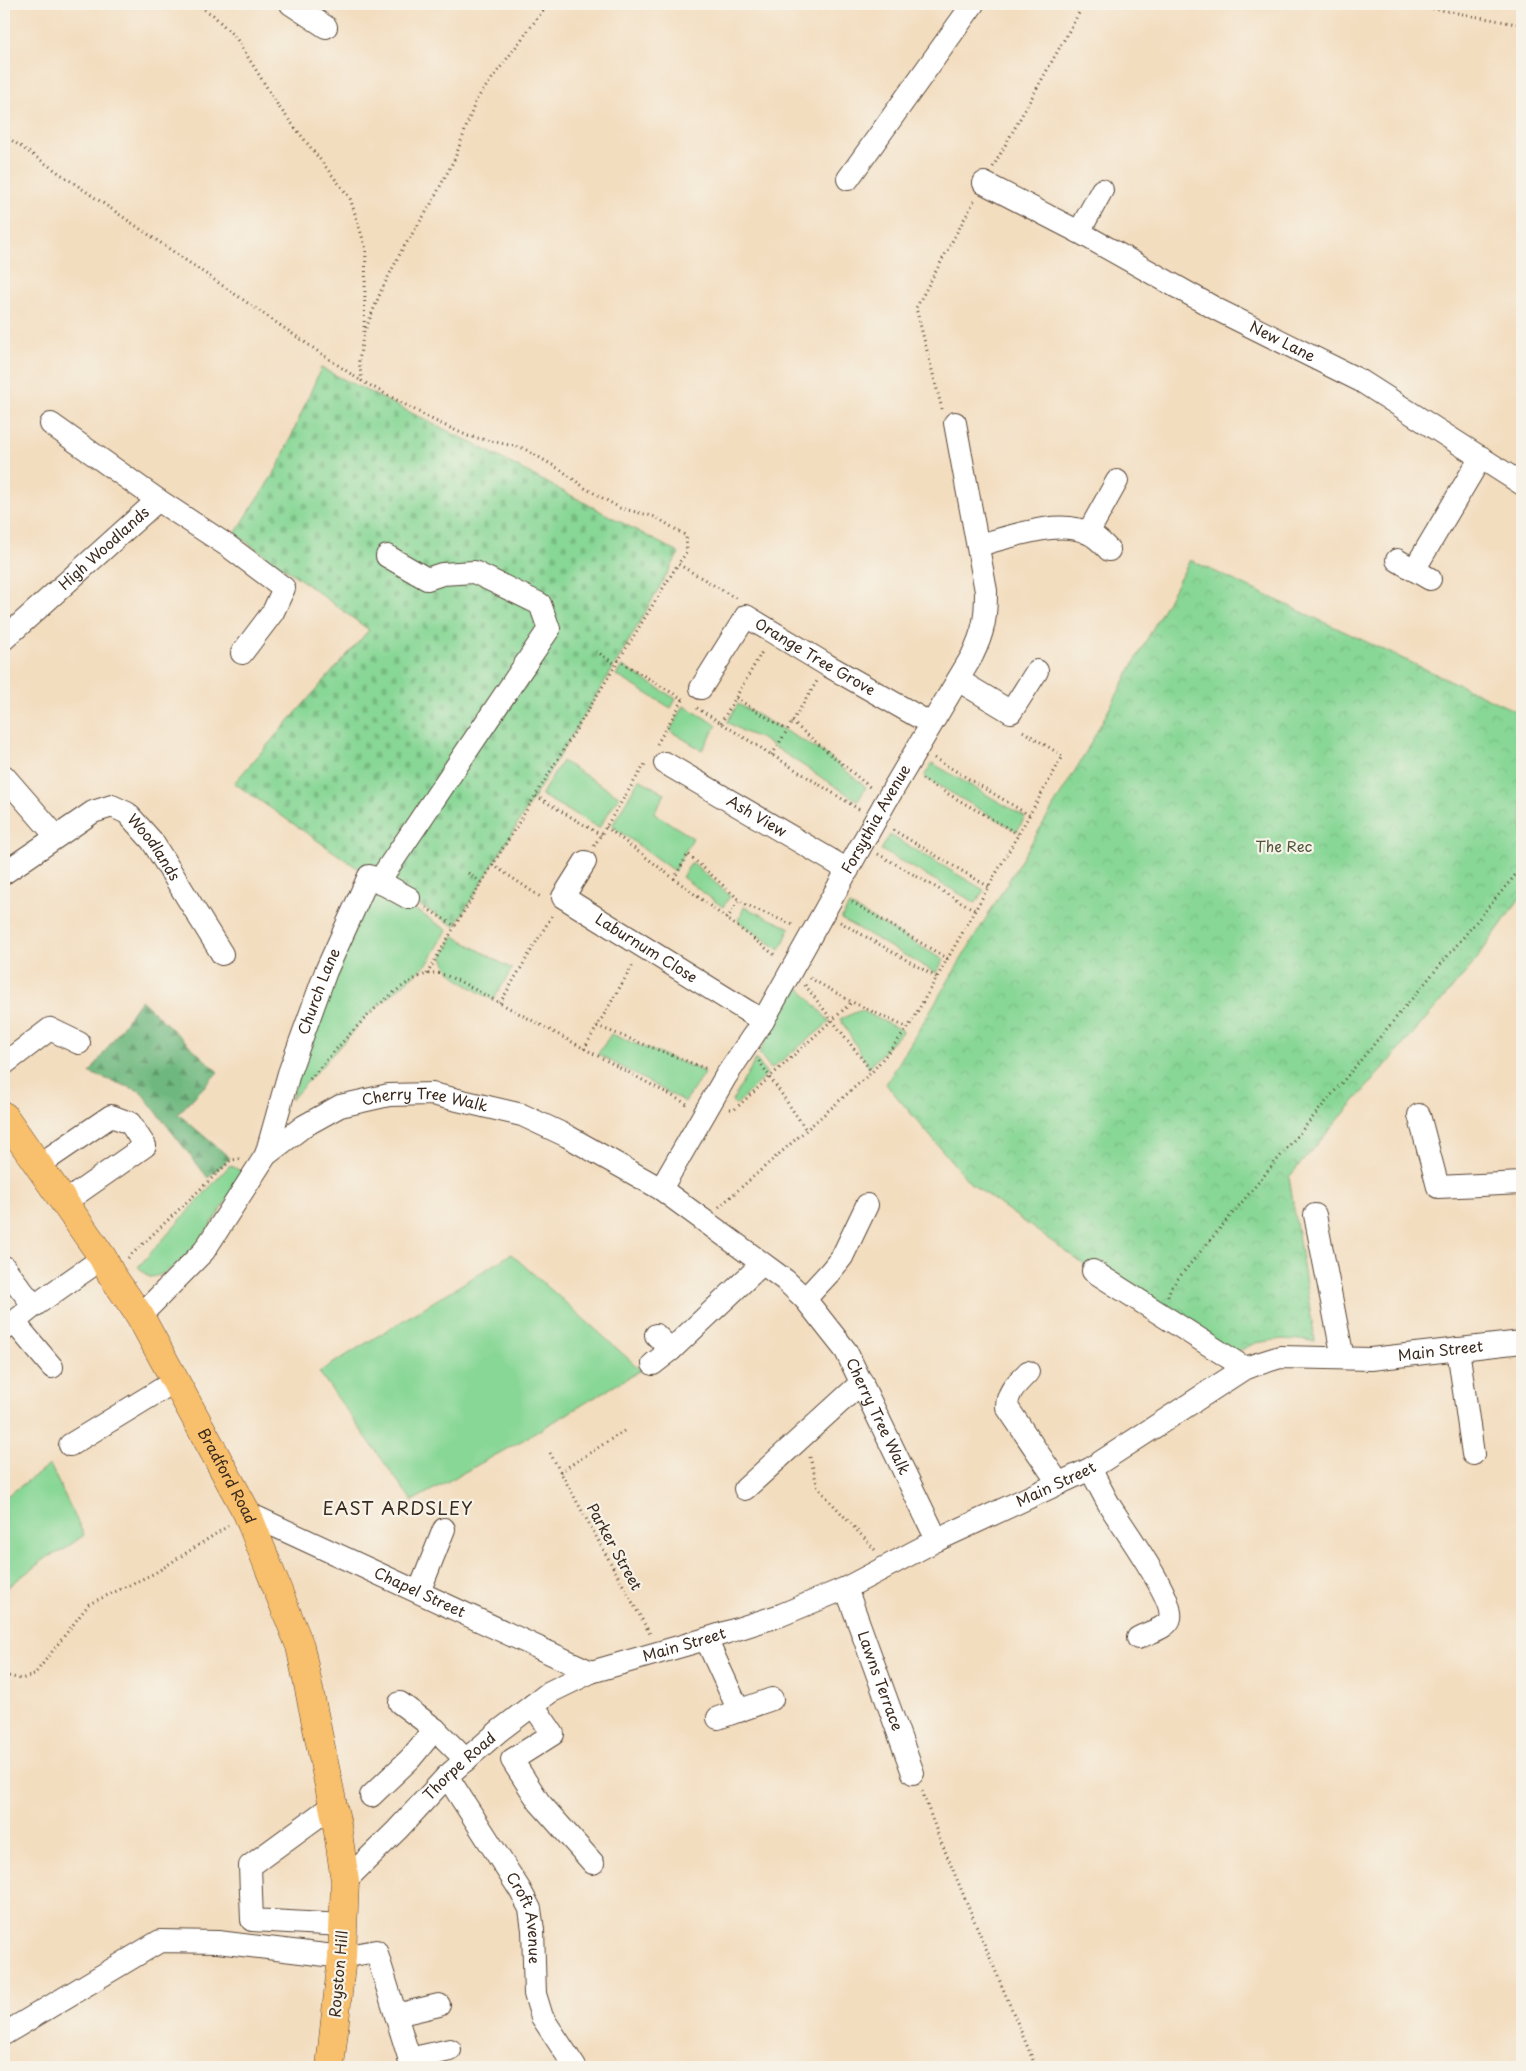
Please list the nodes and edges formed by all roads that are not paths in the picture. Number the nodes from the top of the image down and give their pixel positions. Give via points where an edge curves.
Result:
1 (291, 4) edge
2 (973, 4) edge
3 (326, 27) dead end
4 (848, 179) dead end
5 (984, 183) road end
6 (1102, 190) dead end
7 (1079, 232) junction
8 (955, 423) road end
9 (51, 424) dead end
10 (1481, 457) junction
11 (1117, 481) dead end
12 (1522, 484) edge
13 (158, 500) junction
14 (1088, 533) junction
15 (978, 545) junction
16 (1109, 550) dead end
17 (387, 556) dead end
18 (1414, 570) dead end
19 (4, 640) edge
20 (242, 653) dead end
21 (1037, 671) dead end
22 (958, 680) junction
23 (701, 688) road end
24 (931, 724) junction
25 (655, 757) road end
26 (4, 776) edge
27 (56, 836) junction
28 (585, 862) road end
29 (848, 870) junction
30 (4, 873) edge
31 (379, 881) junction
32 (410, 898) road end
33 (222, 954) dead end
34 (762, 1021) junction
35 (79, 1043) dead end
36 (4, 1064) edge
37 (1419, 1115) dead end
38 (4, 1116) edge
39 (266, 1154) junction
40 (39, 1165) junction
41 (1522, 1183) edge
42 (660, 1189) junction
43 (65, 1202) junction
44 (867, 1205) dead end
45 (1315, 1215) dead end
46 (762, 1264) junction
47 (107, 1266) junction
48 (4, 1267) edge
49 (1093, 1271) dead end
50 (805, 1298) junction
51 (34, 1306) junction
52 (140, 1316) junction
53 (9, 1326) edge
54 (1522, 1342) edge
55 (1458, 1350) junction
56 (1343, 1358) junction
57 (652, 1364) dead end
58 (52, 1367) dead end
59 (1245, 1368) junction
60 (1028, 1372) dead end
61 (175, 1381) junction
62 (862, 1382) junction
63 (70, 1445) dead end
64 (1473, 1454) dead end
65 (1090, 1469) junction
66 (1059, 1484) junction
67 (745, 1489) dead end
68 (247, 1513) junction
69 (444, 1529) dead end
70 (937, 1540) junction
71 (846, 1588) junction
72 (418, 1592) junction
73 (1138, 1638) dead end
74 (706, 1639) junction
75 (592, 1672) junction
76 (772, 1699) dead end
77 (400, 1703) dead end
78 (533, 1705) junction
79 (435, 1729) junction
80 (466, 1760) junction
81 (913, 1773) road end
82 (448, 1776) junction
83 (370, 1796) dead end
84 (332, 1806) junction
85 (593, 1863) dead end
86 (345, 1881) junction
87 (343, 1925) junction
88 (342, 1957) junction
89 (439, 2005) dead end
90 (396, 2015) junction
91 (4, 2034) edge
92 (450, 2050) dead end
93 (411, 2063) edge
94 (330, 2067) edge
95 (575, 2067) edge

1 - 3 street
2 - 4 street
5 - 7 street, New Lane
6 - 7 street
7 - 10 street, New Lane via 1218,310 1362,381
8 - 15 street, Forsythia Avenue
9 - 13 street
10 - 12 street, New Lane
10 - 18 street
11 - 14 street
13 - 19 street, High Woodlands
13 - 20 street, High Woodlands via 284,588 273,612
14 - 15 street via 1052,527
14 - 16 street
15 - 22 street, Forsythia Avenue via 986,590 986,615 982,635
17 - 31 street via 427,579 442,574 474,572 540,604 549,629
21 - 22 street via 1011,712
22 - 24 street, Forsythia Avenue
23 - 24 street, Orange Tree Grove via 746,616
24 - 29 street, Forsythia Avenue
25 - 29 street, Ash View
26 - 27 street
27 - 30 street, Woodlands
27 - 33 street, Woodlands via 93,812 112,806 127,813 152,841
28 - 34 street, Laburnum Close via 560,902 643,947
29 - 34 street, Forsythia Avenue
31 - 32 street
31 - 39 street, Church Lane via 369,876 326,971 289,1073
34 - 42 street, Forsythia Avenue
35 - 36 street via 50,1029
37 - 41 street via 1438,1187
38 - 40 main road, Bradford Road
39 - 42 street, Cherry Tree Walk via 304,1126 340,1106 389,1095 432,1094 522,1115 567,1136
39 - 52 street, Cherry Tree Walk via 204,1251
40 - 43 main road, Bradford Road
40 - 43 street via 111,1116 130,1123 145,1146
42 - 46 street, Cherry Tree Walk
43 - 47 main road, Bradford Road
44 - 50 street via 842,1257
45 - 56 street
46 - 50 street, Cherry Tree Walk
46 - 57 street via 664,1342
47 - 51 street
47 - 52 main road, Bradford Road
48 - 51 street
49 - 59 street
50 - 62 street, Cherry Tree Walk via 846,1350
51 - 53 street
52 - 61 main road, Bradford Road
53 - 58 street
54 - 55 street, Main Street
55 - 56 street, Main Street via 1371,1359
55 - 64 street
56 - 59 street, Main Street via 1280,1357
59 - 65 street, Main Street
60 - 66 street via 1011,1390 1007,1407
61 - 63 street
61 - 68 main road, Bradford Road
62 - 67 street
62 - 70 street, Cherry Tree Walk
65 - 66 street, Main Street
65 - 73 street via 1168,1602 1171,1613 1168,1622
66 - 70 street, Main Street
68 - 72 street, Chapel Street
68 - 84 main road, Bradford Road via 300,1646
69 - 72 street
70 - 71 street, Main Street
71 - 74 street, Main Street via 781,1615
71 - 81 street, Lawns Terrace
72 - 75 street, Chapel Street
74 - 75 street, Main Street
74 - 76 street via 729,1715
75 - 78 street, Thorpe Road via 550,1692
77 - 79 street
78 - 80 street, Thorpe Road
78 - 85 street via 554,1734 512,1760 539,1802
79 - 80 street
79 - 83 street via 410,1759
80 - 82 street, Thorpe Road
82 - 86 street, Thorpe Road
82 - 95 street, Croft Avenue via 530,1909 535,1987 542,2017
84 - 86 main road, Bradford Road
84 - 87 street via 250,1866 252,1920
86 - 87 main road, Royston Hill
87 - 88 main road, Royston Hill
88 - 90 street via 376,1950
88 - 91 street via 218,1942 160,1941
88 - 94 main road, Royston Hill
89 - 90 street
90 - 93 street
92 - 93 street

